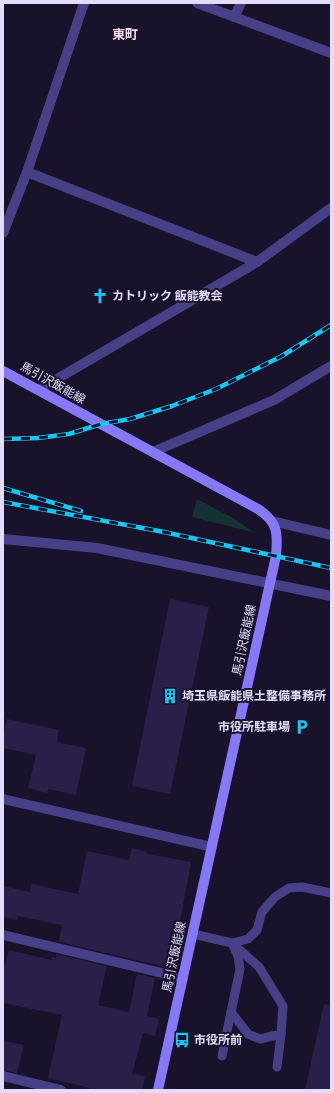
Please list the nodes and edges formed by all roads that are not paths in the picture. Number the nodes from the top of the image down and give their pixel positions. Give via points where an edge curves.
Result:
1 (84, 3) edge
2 (197, 3) edge
3 (241, 3) edge
4 (234, 17) junction
5 (331, 54) edge
6 (27, 172) junction
7 (331, 208) edge
8 (3, 233) edge
9 (257, 262) junction
10 (331, 366) edge
11 (3, 371) edge
12 (38, 390) junction
13 (153, 452) junction
14 (272, 521) junction
15 (331, 535) edge
16 (3, 539) edge
17 (270, 583) junction
18 (331, 596) edge
19 (3, 799) edge
20 (212, 847) junction
21 (331, 893) edge
22 (193, 934) junction
23 (3, 935) edge
24 (232, 943) junction
25 (183, 978) junction
26 (231, 1012) junction
27 (281, 1034) junction
28 (222, 1056) dead end
29 (277, 1067) dead end
30 (3, 1076) edge
31 (61, 1090) edge
32 (158, 1090) edge

1 - 6 street
2 - 4 street
3 - 4 street
4 - 5 street
6 - 8 street
6 - 9 street
7 - 9 street
9 - 12 street
10 - 13 street via 274,400
11 - 12 main road, 馬引沢飯能線
12 - 13 main road, 馬引沢飯能線
13 - 14 main road, 馬引沢飯能線 via 258,509
14 - 15 street
14 - 17 main road, 馬引沢飯能線 via 278,539
16 - 17 street via 97,548
17 - 18 street
17 - 20 main road, 馬引沢飯能線
19 - 20 street
20 - 22 main road, 馬引沢飯能線
21 - 24 lane via 302,887 289,888 275,897 262,912 258,930 248,939
22 - 24 lane
22 - 25 main road, 馬引沢飯能線
23 - 25 street
24 - 26 lane via 240,969
24 - 27 lane via 259,967 283,1006
25 - 32 main road, 馬引沢飯能線
26 - 27 lane via 248,1034 260,1039
26 - 28 lane
27 - 29 lane
30 - 31 street

